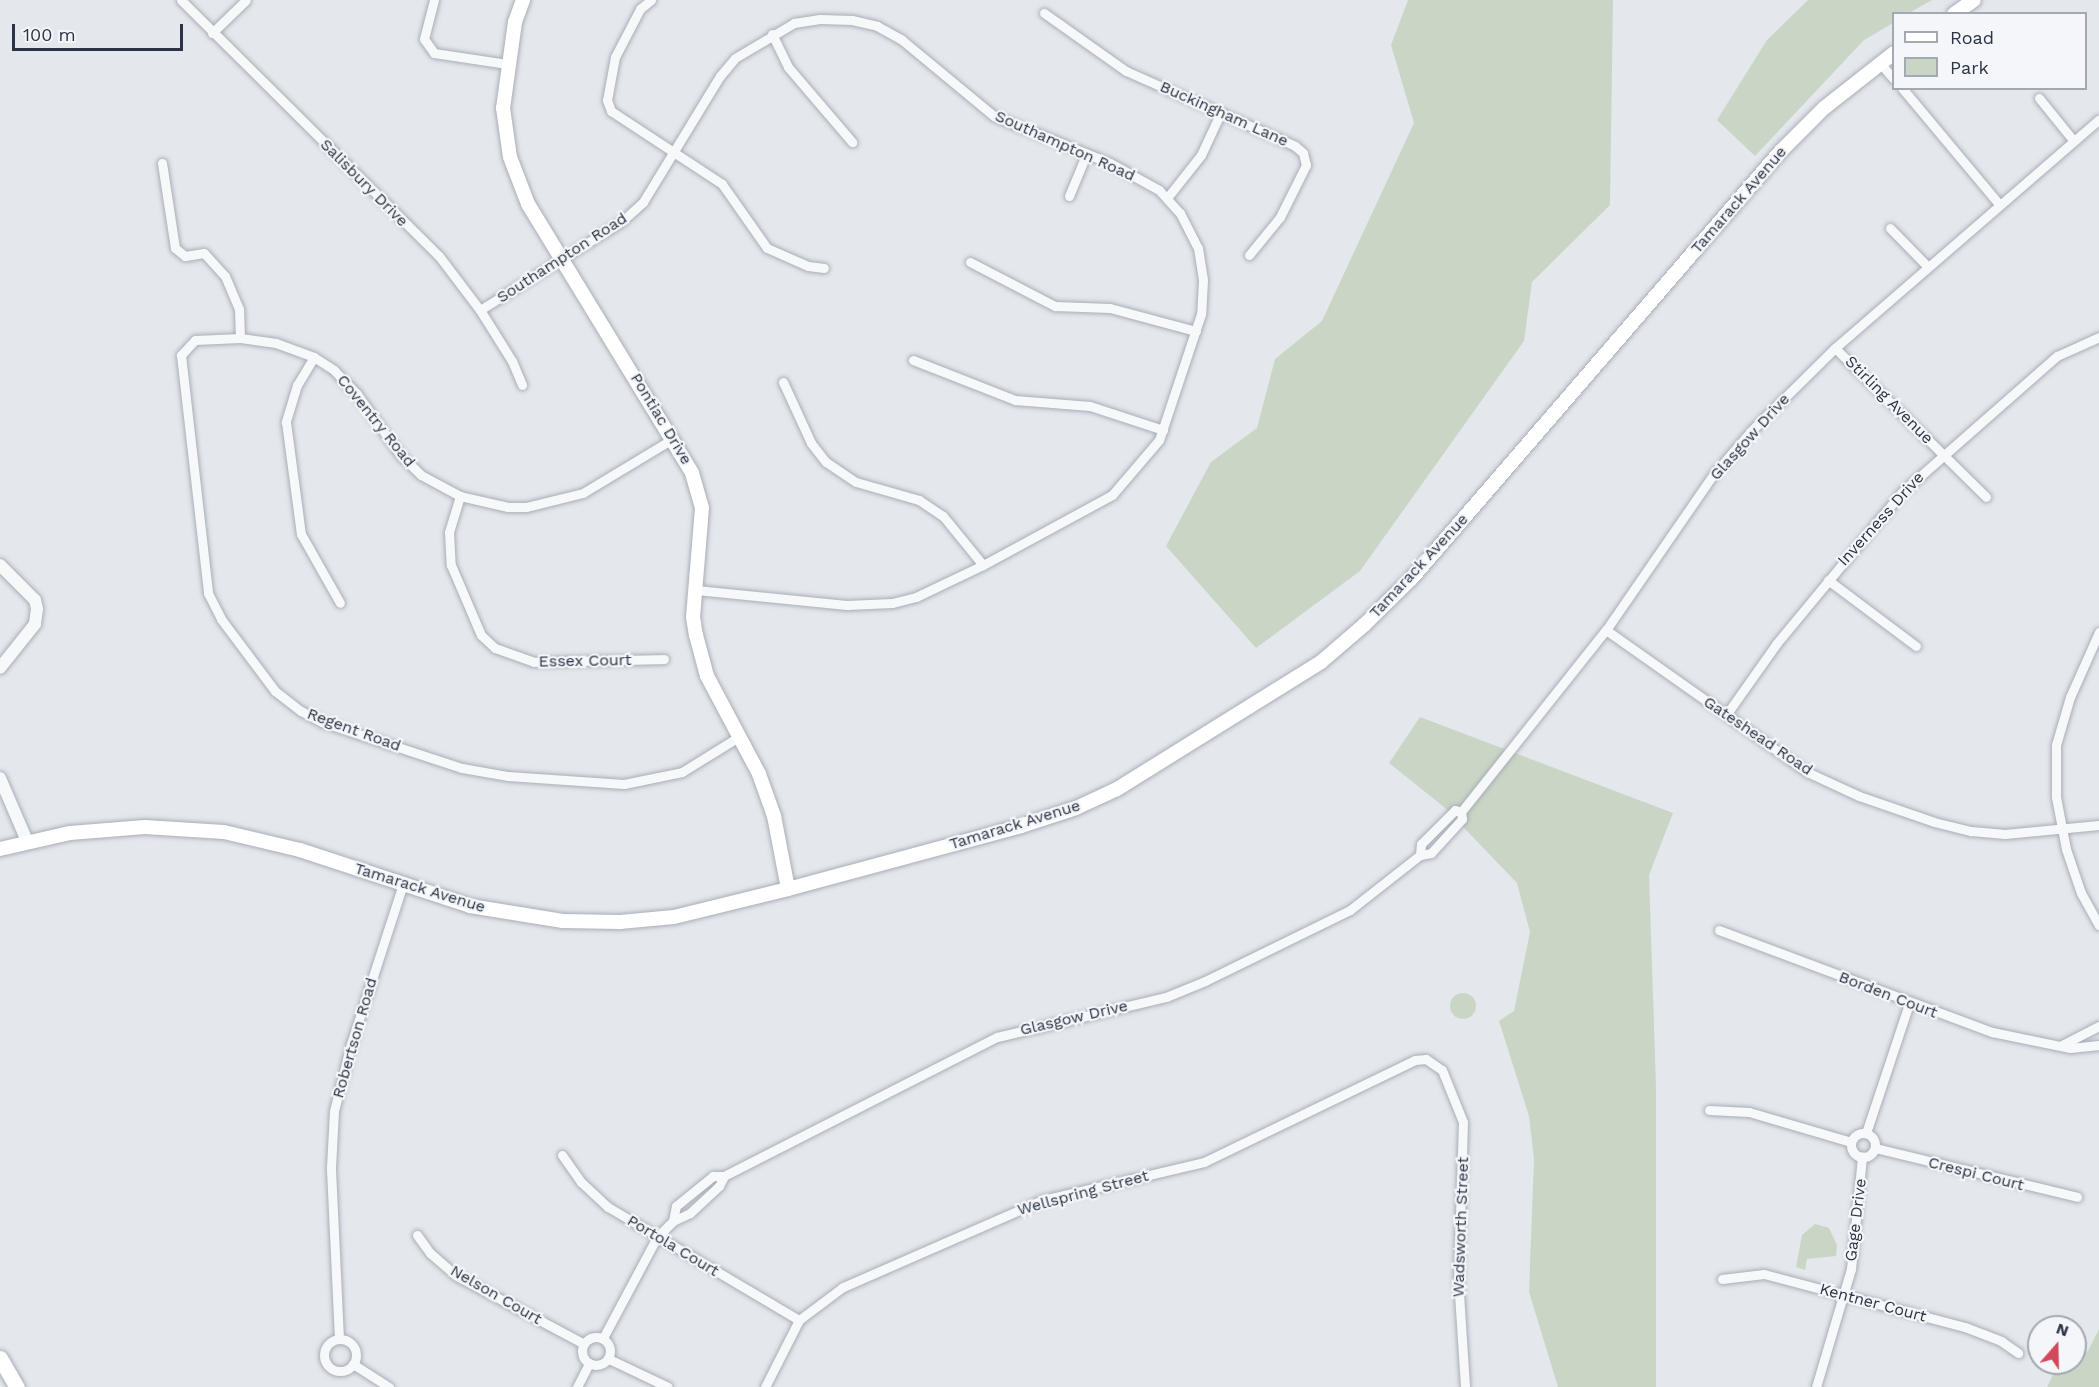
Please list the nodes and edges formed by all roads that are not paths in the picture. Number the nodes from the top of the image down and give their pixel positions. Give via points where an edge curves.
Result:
1 (181, 0) edge
2 (246, 0) edge
3 (434, 0) edge
4 (523, 0) edge
5 (651, 0) edge
6 (1974, 0) edge
7 (1957, 12) edge
8 (1044, 13) dead end
9 (212, 33) junction
10 (772, 34) junction
11 (1892, 54) edge
12 (1879, 62) junction
13 (507, 64) junction
14 (1892, 78) edge
15 (1904, 90) edge
16 (2039, 98) dead end
17 (1221, 112) junction
18 (2099, 119) edge
19 (2073, 140) junction
20 (852, 142) dead end
21 (675, 153) junction
22 (1086, 155) junction
23 (162, 163) dead end
24 (1069, 196) dead end
25 (1167, 198) junction
26 (1998, 204) junction
27 (1890, 228) dead end
28 (1249, 255) dead end
29 (562, 260) junction
30 (970, 262) dead end
31 (1927, 266) junction
32 (824, 268) dead end
33 (480, 310) junction
34 (1196, 331) junction
35 (2099, 337) edge
36 (240, 338) junction
37 (1835, 348) junction
38 (314, 357) junction
39 (913, 360) dead end
40 (783, 382) dead end
41 (522, 385) dead end
42 (1163, 430) junction
43 (674, 438) junction
44 (1942, 453) junction
45 (460, 496) junction
46 (1986, 497) dead end
47 (0, 565) edge
48 (982, 565) junction
49 (1827, 580) junction
50 (696, 590) junction
51 (340, 603) dead end
52 (1606, 630) junction
53 (2099, 632) edge
54 (1917, 646) dead end
55 (2089, 651) junction
56 (2099, 657) edge
57 (664, 659) dead end
58 (0, 668) edge
59 (1726, 715) junction
60 (740, 736) junction
61 (0, 778) edge
62 (2099, 825) edge
63 (2061, 830) junction
64 (27, 841) junction
65 (0, 849) edge
66 (403, 884) junction
67 (788, 889) junction
68 (2099, 926) edge
69 (1719, 930) dead end
70 (1909, 1004) junction
71 (2099, 1026) edge
72 (2089, 1033) junction
73 (2062, 1045) junction
74 (2097, 1045) edge
75 (1442, 1070) joint
76 (1709, 1110) dead end
77 (1866, 1133) junction
78 (1851, 1142) junction
79 (1875, 1148) junction
80 (562, 1155) dead end
81 (1862, 1157) junction
82 (724, 1176) junction
83 (695, 1191) junction
84 (2077, 1197) dead end
85 (703, 1201) junction
86 (673, 1221) junction
87 (417, 1235) dead end
88 (657, 1237) junction
89 (1722, 1279) dead end
90 (1843, 1295) junction
91 (799, 1320) junction
92 (603, 1338) junction
93 (339, 1340) junction
94 (584, 1344) junction
95 (2018, 1353) dead end
96 (0, 1358) edge
97 (609, 1359) junction
98 (353, 1364) junction
99 (589, 1364) junction
100 (17, 1387) edge
101 (389, 1387) edge
102 (577, 1387) edge
103 (668, 1387) edge
104 (765, 1387) edge
105 (1465, 1387) edge
106 (1816, 1387) edge

1 - 9 street, Salisbury Drive
2 - 9 street
3 - 13 street via 424,39 434,53
4 - 13 main road, Pontiac Drive
5 - 21 street via 640,9 621,40 607,100 619,120
6 - 7 main road
8 - 17 street, Buckingham Lane via 1126,71
9 - 33 street, Salisbury Drive via 439,256
10 - 20 street via 788,67
10 - 21 street, Southampton Road via 735,58 720,76
10 - 22 street, Southampton Road via 794,23 820,19 877,26 902,40 994,116
11 - 12 main road, Tamarack Avenue
12 - 14 street
12 - 67 main road, Tamarack Avenue via 1780,152 1412,578 1321,662 1117,789 1076,808
13 - 29 main road, Pontiac Drive via 503,108 510,157 528,204
15 - 26 street
16 - 19 street
17 - 25 street via 1201,155
17 - 28 street, Buckingham Lane via 1295,146 1306,165 1280,217
18 - 19 street, Glasgow Drive
19 - 26 street, Glasgow Drive
21 - 29 street, Southampton Road via 643,202 621,222
21 - 32 street via 722,184 767,248 808,266
22 - 24 street
22 - 25 street, Southampton Road via 1110,163
23 - 36 street via 175,248 185,256 204,253 225,276 238,309
25 - 34 street, Southampton Road via 1198,248 1203,280
26 - 31 street, Glasgow Drive
27 - 31 street
29 - 33 street, Southampton Road
29 - 43 main road, Pontiac Drive
30 - 34 street via 1055,306 1110,308
31 - 37 street, Glasgow Drive
33 - 41 street, Salisbury Drive via 512,361
34 - 42 street, Southampton Road
35 - 44 street, Inverness Drive via 2057,356
36 - 38 street, Coventry Road via 276,343
36 - 60 street, Regent Road via 195,340 181,355 208,593 221,619 275,691 322,722 462,768 508,776 624,784 682,772
37 - 44 street, Stirling Avenue
37 - 52 street, Glasgow Drive via 1713,475
38 - 45 street, Coventry Road via 334,370 357,394 401,456 421,475
38 - 51 street via 297,385 286,422 301,534
39 - 42 street via 1015,400 1090,406
40 - 48 street via 811,442 826,462 856,482 919,500 943,516
42 - 48 street, Southampton Road via 1141,466 1112,495
43 - 45 street, Coventry Road via 582,493 526,507
43 - 50 main road, Pontiac Drive via 692,472 702,508
44 - 46 street, Stirling Avenue
44 - 49 street, Inverness Drive via 1901,493
45 - 57 street, Essex Court via 449,532 451,565 482,635 495,648 534,662
47 - 58 street via 35,600 37,609 35,624
48 - 50 street, Southampton Road via 916,597 892,603 847,605
49 - 54 street
49 - 59 street, Inverness Drive
50 - 60 main road, Pontiac Drive via 696,635 707,676
52 - 59 street, Gateshead Road
52 - 82 street, Glasgow Drive via 1461,812 1455,810 1424,842 1420,855 1350,910 1166,997 997,1037
53 - 55 street
55 - 56 street
55 - 63 street via 2056,745 2056,797
59 - 63 street, Gateshead Road via 1807,772 1859,796 1934,822 2005,834
60 - 67 main road, Pontiac Drive via 774,816
61 - 64 street
62 - 63 street, Gateshead Road
63 - 68 street via 2081,893
64 - 65 main road, Tamarack Avenue
64 - 66 main road, Tamarack Avenue via 70,832 145,826 224,832 300,850
66 - 67 main road, Tamarack Avenue via 490,911 586,921 674,917
66 - 93 street, Robertson Road via 351,1044 334,1111 331,1167
69 - 70 street, Borden Court
70 - 73 street, Borden Court via 1992,1032
70 - 77 street via 1872,1105
71 - 72 street
72 - 73 street
72 - 74 street
73 - 74 street, Borden Court
75 - 91 street, Wellspring Street via 1426,1059 1415,1060 1204,1162 1042,1200 843,1287
75 - 105 street, Wadsworth Street via 1463,1122 1458,1278
76 - 78 street via 1749,1112
77 - 78 street via 1855,1136
77 - 79 street via 1873,1137
78 - 81 street via 1854,1154
79 - 81 street
79 - 84 street, Crespi Court
80 - 88 street, Portola Court via 581,1182 608,1207
81 - 90 street, Gage Drive via 1853,1252
82 - 83 street, Glasgow Drive via 713,1176
82 - 85 street, Glasgow Drive
83 - 85 street
83 - 86 street, Glasgow Drive via 676,1206
85 - 86 street, Glasgow Drive
86 - 88 street, Glasgow Drive
87 - 94 street, Nelson Court via 455,1275
88 - 91 street, Portola Court
88 - 92 street, Glasgow Drive
89 - 90 street, Kentner Court via 1764,1274
90 - 95 street, Kentner Court via 1965,1328 2001,1341
90 - 106 street, Gage Drive
91 - 104 street, Wellspring Street
92 - 94 street via 593,1337
92 - 97 street via 611,1350
93 - 98 street via 352,1346
93 - 98 street via 326,1347 326,1362 338,1371
94 - 99 street via 583,1355
96 - 100 main road
97 - 99 street via 601,1365
97 - 103 street
98 - 101 street
99 - 102 street

